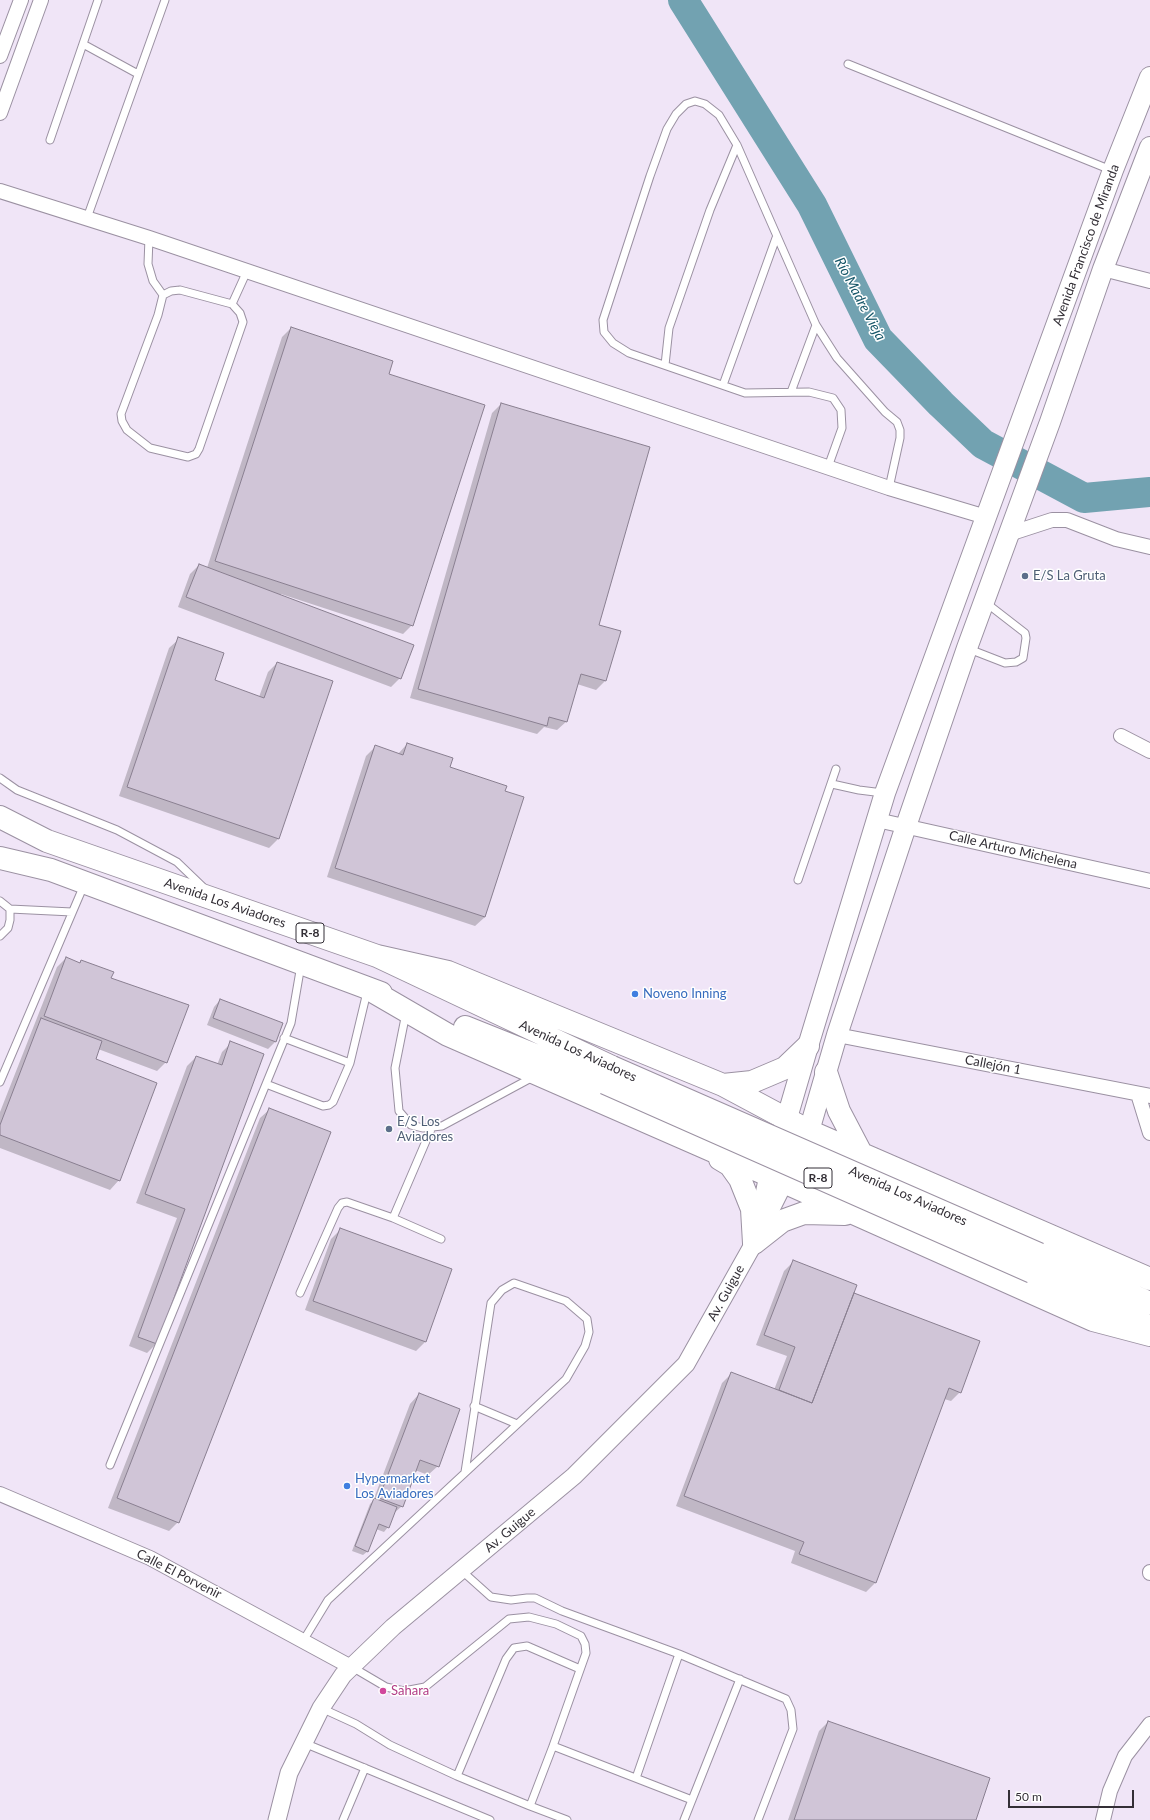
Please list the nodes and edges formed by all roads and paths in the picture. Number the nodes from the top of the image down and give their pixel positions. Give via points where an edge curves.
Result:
1 (21, 0) edge
2 (41, 0) edge
3 (98, 0) edge
4 (165, 0) edge
5 (16, 15) junction
6 (32, 23) junction
7 (83, 44) junction
8 (0, 56) edge
9 (848, 64) dead end
10 (138, 74) junction
11 (1150, 77) edge
12 (5, 85) edge
13 (0, 113) edge
14 (50, 140) dead end
15 (737, 145) junction
16 (1150, 147) edge
17 (1113, 170) junction
18 (0, 191) edge
19 (88, 218) junction
20 (149, 238) junction
21 (776, 238) junction
22 (1103, 269) junction
23 (247, 271) junction
24 (1150, 281) edge
25 (163, 295) junction
26 (232, 304) junction
27 (816, 325) junction
28 (665, 365) junction
29 (723, 385) junction
30 (791, 392) junction
31 (828, 467) junction
32 (889, 488) junction
33 (986, 517) junction
34 (1009, 534) junction
35 (1150, 547) edge
36 (984, 601) junction
37 (967, 648) junction
38 (1121, 736) dead end
39 (1150, 752) edge
40 (836, 770) dead end
41 (0, 778) edge
42 (832, 784) junction
43 (885, 793) junction
44 (0, 817) edge
45 (877, 820) junction
46 (906, 826) junction
47 (0, 858) edge
48 (798, 880) dead end
49 (1150, 881) edge
50 (85, 883) junction
51 (216, 900) junction
52 (0, 901) edge
53 (10, 908) junction
54 (72, 912) junction
55 (0, 936) edge
56 (377, 956) junction
57 (301, 963) junction
58 (367, 988) junction
59 (407, 1011) junction
60 (837, 1035) junction
61 (284, 1038) junction
62 (808, 1046) junction
63 (350, 1063) junction
64 (826, 1072) junction
65 (538, 1075) junction
66 (608, 1075) junction
67 (0, 1082) edge
68 (266, 1084) junction
69 (723, 1084) junction
70 (1144, 1095) edge
71 (788, 1119) junction
72 (432, 1127) junction
73 (809, 1130) junction
74 (1150, 1133) edge
75 (702, 1147) junction
76 (860, 1153) junction
77 (776, 1179) junction
78 (856, 1214) junction
79 (393, 1218) junction
80 (441, 1239) dead end
81 (754, 1243) junction
82 (1035, 1263) junction
83 (1150, 1279) edge
84 (300, 1293) dead end
85 (1148, 1296) edge
86 (1150, 1326) edge
87 (1150, 1335) edge
88 (474, 1406) junction
89 (517, 1424) junction
90 (110, 1465) dead end
91 (465, 1472) junction
92 (0, 1494) edge
93 (462, 1571) junction
94 (303, 1640) junction
95 (679, 1654) junction
96 (351, 1667) junction
97 (580, 1670) junction
98 (740, 1679) junction
99 (321, 1708) junction
100 (1150, 1724) edge
101 (304, 1742) junction
102 (553, 1746) junction
103 (365, 1768) junction
104 (457, 1776) junction
105 (636, 1778) junction
106 (692, 1800) junction
107 (530, 1806) junction
108 (277, 1820) edge
109 (343, 1820) edge
110 (490, 1820) edge
111 (567, 1820) edge
112 (684, 1820) edge
113 (758, 1820) edge
114 (1103, 1820) edge

1 - 5 street
2 - 6 street
3 - 7 lane
4 - 10 lane
5 - 6 street
5 - 8 street
6 - 12 street
7 - 10 lane
7 - 14 lane
9 - 17 lane
10 - 19 lane
11 - 17 main road, Avenida Francisco de Miranda
12 - 13 street
15 - 21 lane
15 - 28 lane via 710,210 669,328
15 - 28 lane via 719,116 705,104 695,101 686,104 667,129 645,191 603,320 604,332 613,343 629,353
16 - 22 main road, Avenida Francisco de Miranda
17 - 33 main road, Avenida Francisco de Miranda
18 - 19 street
19 - 20 street
20 - 23 street
20 - 25 lane via 148,264 153,281
21 - 27 lane
21 - 29 lane
22 - 24 street
22 - 34 main road, Avenida Francisco de Miranda
23 - 26 lane
23 - 31 street
25 - 26 lane via 180,290
25 - 26 lane via 122,414 122,421 127,430 150,448 188,457 199,450 243,322 240,313
27 - 30 lane
27 - 32 lane via 837,358 897,422 900,438
28 - 29 lane
29 - 30 lane via 745,392
30 - 31 lane via 809,392 833,398 841,410 842,428
31 - 32 street
32 - 33 street
33 - 43 main road, Avenida Francisco de Miranda
34 - 35 street via 1052,520 1067,520 1116,539
34 - 36 main road, Avenida Francisco de Miranda
36 - 37 main road, Avenida Francisco de Miranda
36 - 37 lane via 1025,633 1023,658 1006,663
37 - 46 main road, Avenida Francisco de Miranda
38 - 39 street
40 - 42 lane
41 - 51 lane via 17,790 117,830 177,862
42 - 43 lane
42 - 48 lane
43 - 45 main road, Avenida Francisco de Miranda
44 - 51 main road, Avenida Los Aviadores / R-8 via 47,841
45 - 46 street, Calle Arturo Michelena
45 - 62 main road, Avenida Francisco de Miranda
46 - 49 street, Calle Arturo Michelena
46 - 60 main road, Avenida Francisco de Miranda
47 - 50 main road, Avenida Los Aviadores / R-8 via 51,870
50 - 54 lane
50 - 57 main road, Avenida Los Aviadores / R-8
51 - 56 main road, Avenida Los Aviadores / R-8
52 - 53 lane
53 - 54 lane
53 - 55 lane via 8,928
54 - 67 lane
56 - 66 main road, Avenida Los Aviadores / R-8
56 - 69 main road, R-8 via 448,972
57 - 58 main road, Avenida Los Aviadores / R-8
57 - 61 lane via 290,1023
58 - 59 main road
58 - 63 lane
58 - 66 main road, Avenida Los Aviadores / R-8
59 - 65 main road via 448,1036
59 - 72 lane via 395,1068 399,1111 411,1125
60 - 64 main road, Avenida Francisco de Miranda
60 - 70 street, Callejón 1
61 - 63 lane
61 - 68 lane
62 - 69 main road via 786,1068 752,1082
62 - 71 main road, Avenida Francisco de Miranda
63 - 68 lane via 333,1102 329,1105 323,1106
64 - 73 main road, Avenida Francisco de Miranda
64 - 76 main road via 839,1111
65 - 72 lane via 442,1126
65 - 75 main road
66 - 82 main road, Avenida Los Aviadores / R-8, bridge
68 - 90 lane
69 - 71 main road, R-8
70 - 74 street
71 - 73 main road
71 - 77 main road, Avenida Francisco de Miranda
72 - 79 lane
73 - 76 main road
73 - 77 main road, Avenida Francisco de Miranda
75 - 77 main road
75 - 81 main road via 730,1165 740,1179 752,1209
76 - 83 main road
77 - 78 main road, R-8
77 - 81 street, Av. Guigue
78 - 81 main road via 804,1213 782,1221
78 - 87 main road, R-8 via 1093,1320
79 - 80 lane
79 - 84 lane via 347,1202 342,1203
81 - 93 street, Av. Guigue via 686,1364 574,1476
82 - 85 main road, Avenida Los Aviadores / R-8
82 - 86 main road, Avenida Los Aviadores / R-8
88 - 89 lane
88 - 89 lane via 491,1303 502,1290 514,1283 566,1301 586,1318 589,1332 585,1346 566,1379
88 - 91 lane
89 - 91 lane
91 - 94 lane via 328,1600
92 - 94 street, Calle El Porvenir via 150,1558
93 - 95 lane via 491,1597 511,1600 535,1598 562,1611
93 - 96 street, Av. Guigue via 393,1627
94 - 96 street, Calle El Porvenir
95 - 98 lane
95 - 105 lane
96 - 97 lane via 386,1687 404,1692 425,1687 509,1619 529,1617 556,1624 581,1636 586,1653
96 - 99 street, Av. Guigue
97 - 102 lane
97 - 104 lane via 527,1646 514,1648 506,1659
98 - 106 lane
98 - 113 lane via 786,1699 791,1710 793,1729
99 - 101 street, Av. Guigue
99 - 104 lane via 356,1724 390,1745
100 - 114 street via 1125,1756 1110,1791
101 - 103 lane
101 - 108 street, Av. Guigue via 289,1773
102 - 105 lane
102 - 107 lane
103 - 109 lane
103 - 110 lane
104 - 107 lane
105 - 106 lane
106 - 112 lane
107 - 111 lane

